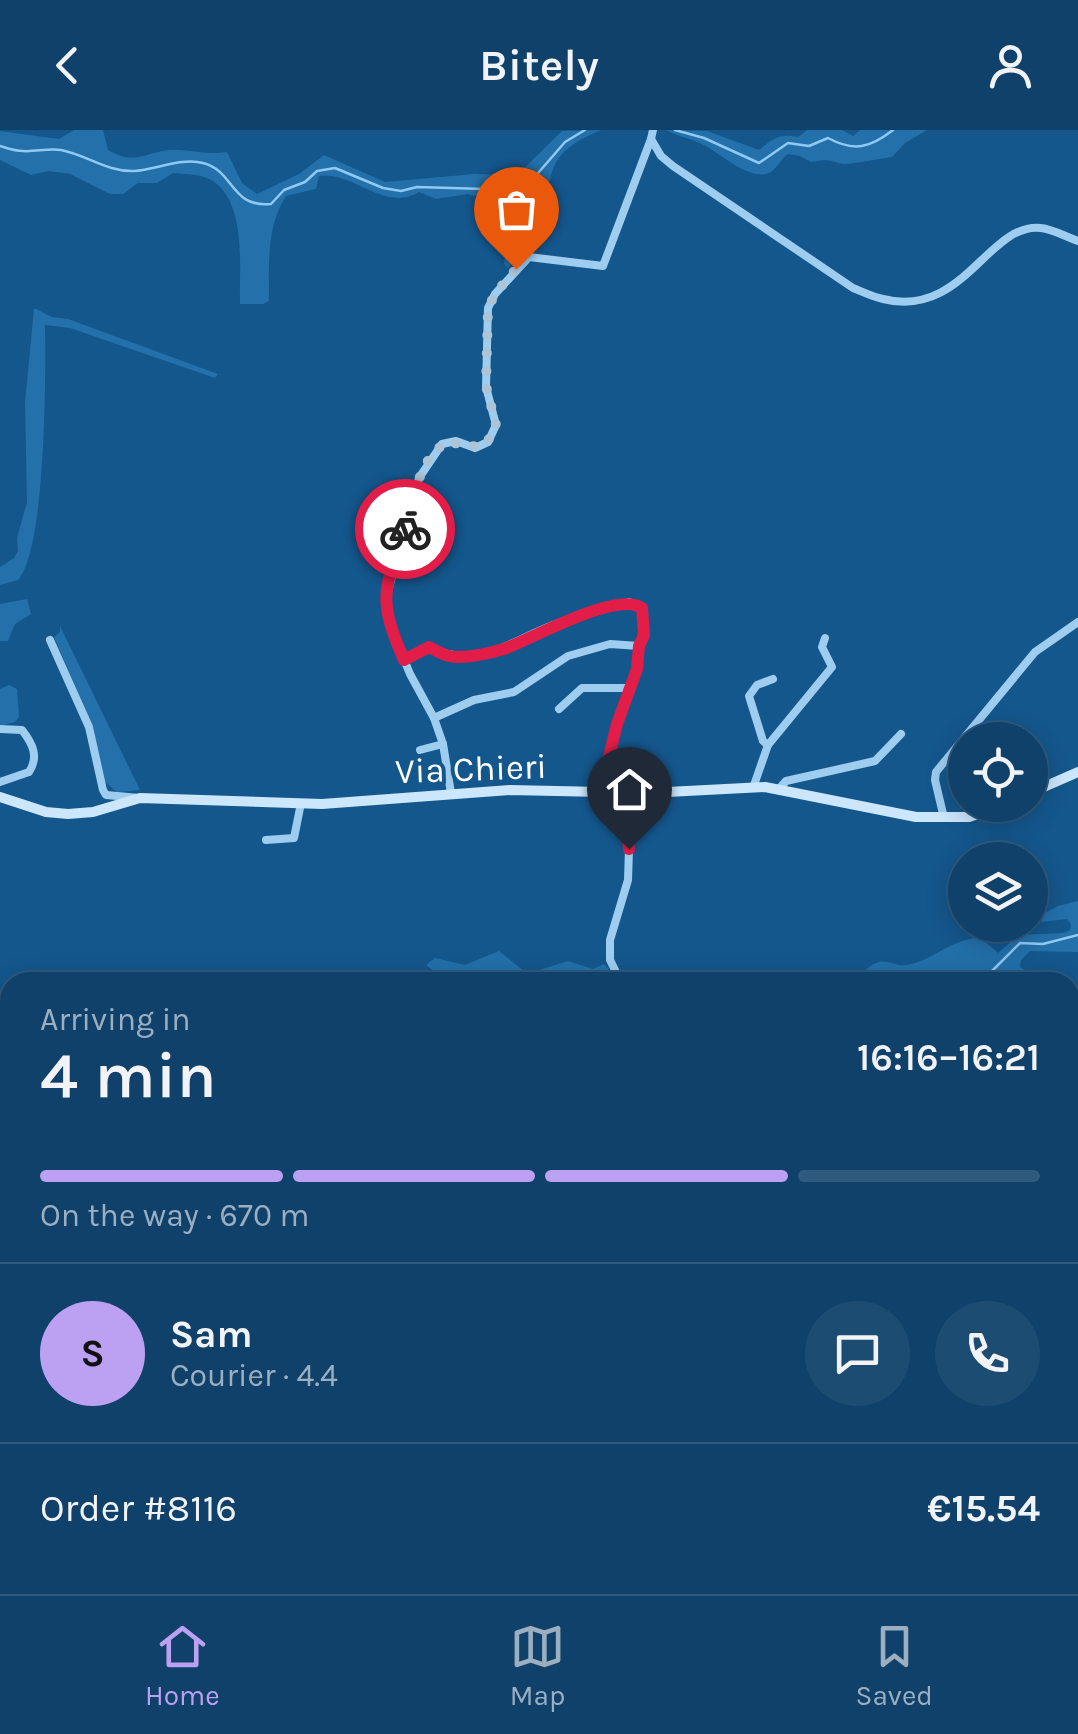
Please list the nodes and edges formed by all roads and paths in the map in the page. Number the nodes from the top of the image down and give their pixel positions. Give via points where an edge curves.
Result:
1 (652, 134) edge
2 (1078, 241) edge
3 (1078, 622) edge
4 (825, 638) dead end
5 (50, 640) dead end
6 (639, 646) junction
7 (404, 660) junction
8 (773, 679) dead end
9 (630, 688) junction
10 (558, 709) dead end
11 (434, 718) junction
12 (0, 729) edge
13 (901, 734) dead end
14 (444, 744) junction
15 (768, 744) junction
16 (420, 750) dead end
17 (1078, 772) edge
18 (0, 782) edge
19 (1048, 785) edge
20 (752, 788) junction
21 (780, 788) junction
22 (450, 793) junction
23 (605, 793) junction
24 (0, 797) edge
25 (140, 798) junction
26 (301, 804) junction
27 (944, 818) junction
28 (948, 818) edge
29 (266, 840) dead end
30 (615, 970) dead end

1 - 2 street via 673,166 853,288 884,300 918,301 950,290 1015,233 1039,228
1 - 7 street via 603,266 530,257 488,308 486,386 496,430 479,447 442,444 419,478 386,589 386,613
3 - 27 street via 1035,652 936,772
4 - 15 street via 830,670
5 - 25 street via 89,727 103,790
6 - 7 street via 645,619 642,608 630,602 560,622 501,650 456,658 429,647
6 - 9 street
6 - 11 street via 610,644 568,656 514,692
7 - 11 street
8 - 15 street via 749,696
9 - 10 street via 582,688
9 - 23 street
11 - 14 street
12 - 18 street via 22,730 35,759 29,772
13 - 21 street via 875,761 786,781
14 - 16 street
14 - 22 street
15 - 20 street
17 - 19 street
20 - 21 street, Via Chieri
20 - 23 street, Via Chieri
21 - 27 street, Via Chieri via 916,818
22 - 23 street, Via Chieri
22 - 26 street, Via Chieri
23 - 30 street via 625,811 629,849 628,880 610,940
24 - 25 street, Via Chieri via 68,814
25 - 26 street, Via Chieri
26 - 29 street via 294,838
27 - 28 street, Via Chieri

